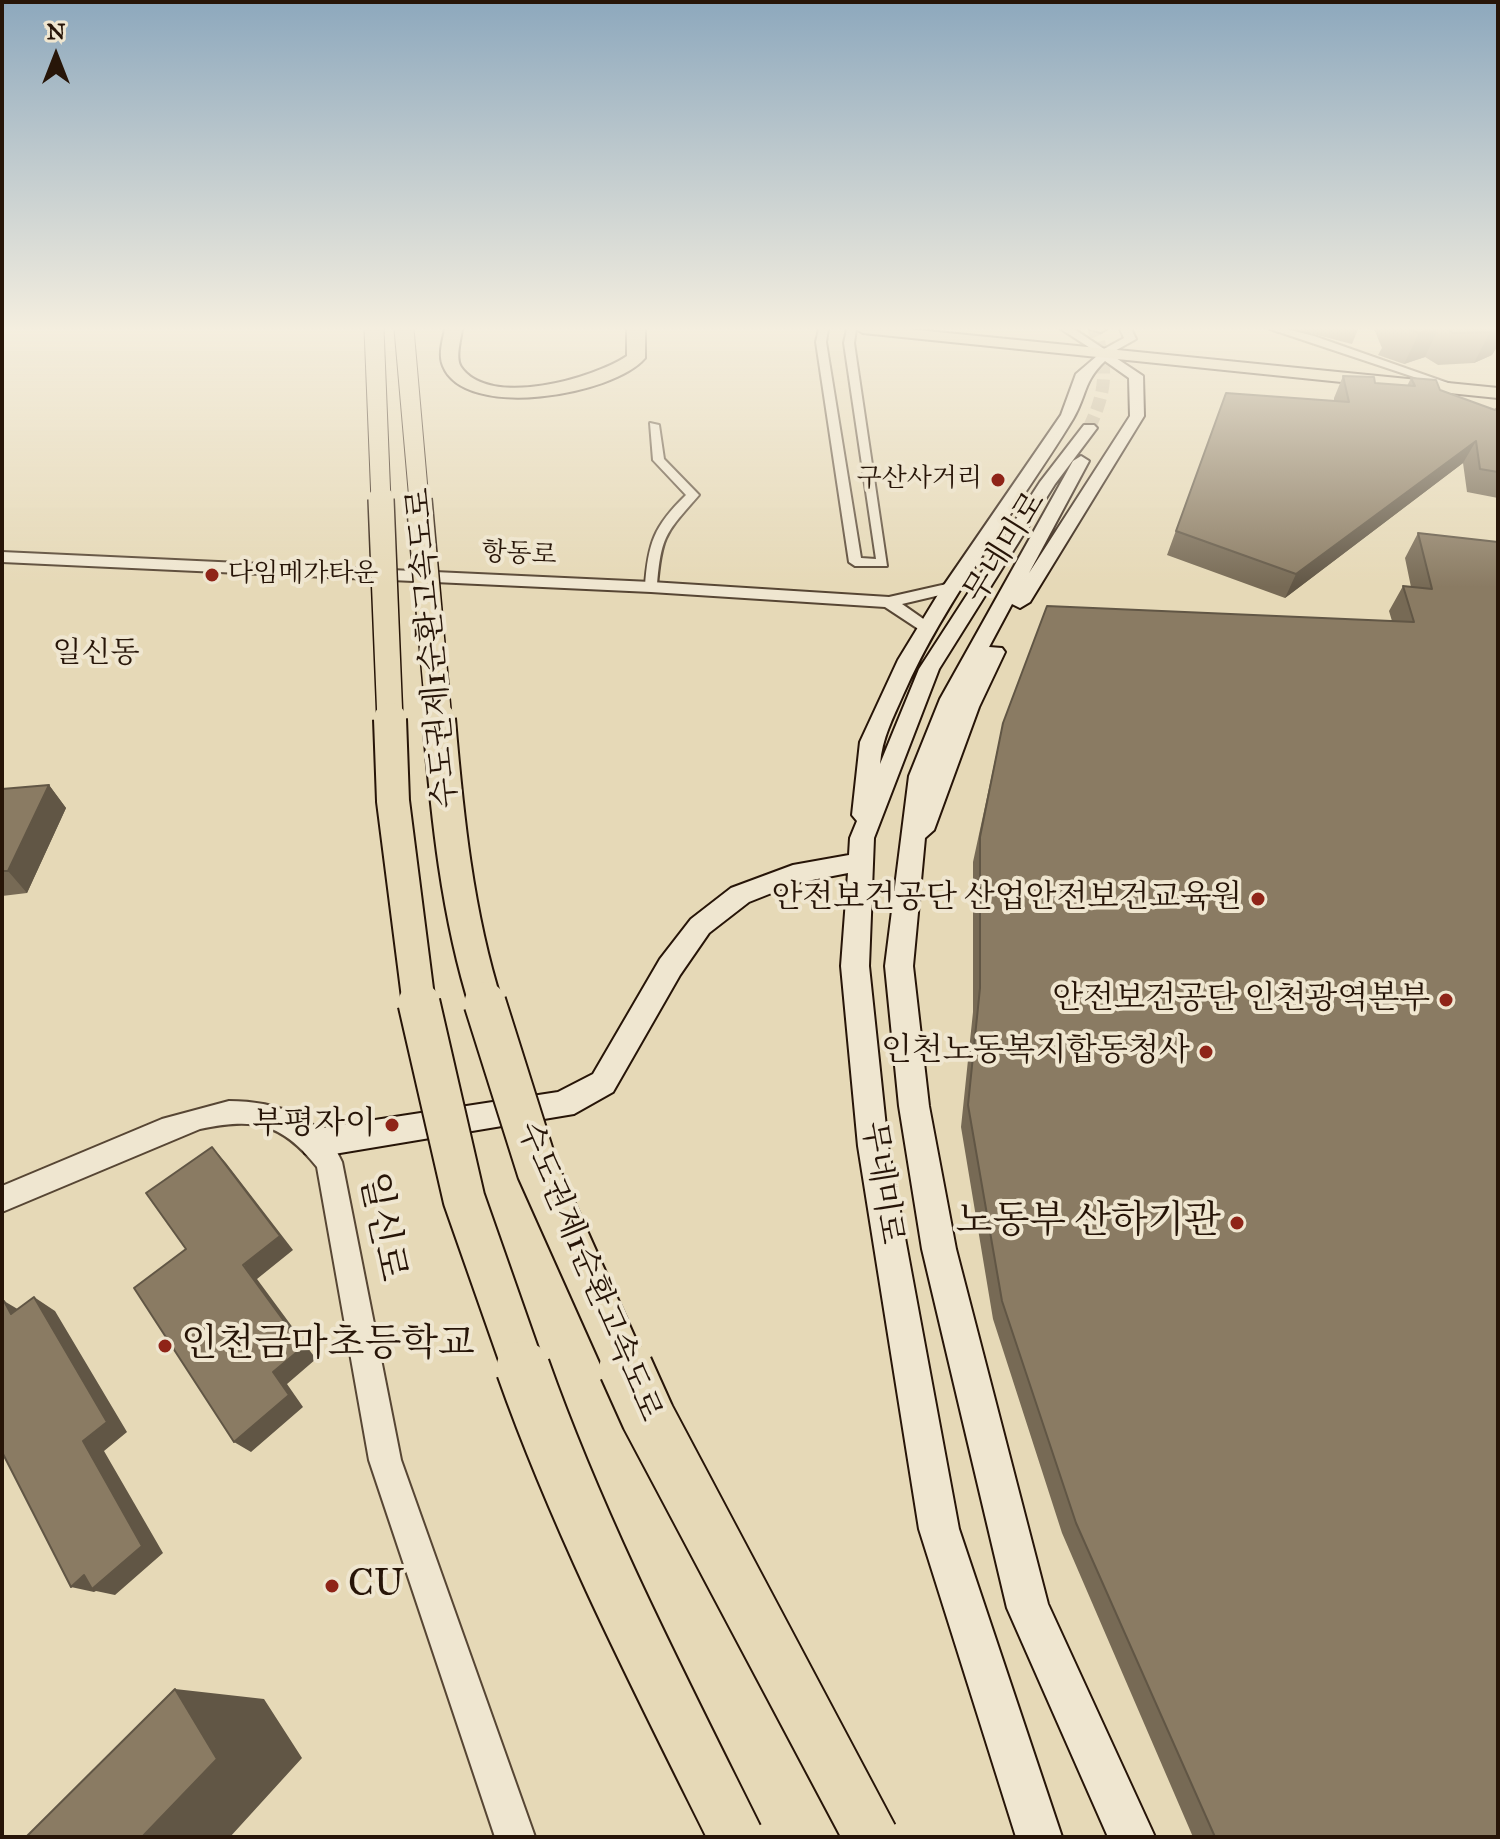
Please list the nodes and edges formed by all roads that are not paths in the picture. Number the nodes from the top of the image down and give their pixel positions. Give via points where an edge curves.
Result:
1 (377, 415) edge
2 (412, 415) edge
3 (832, 415) edge
4 (860, 415) edge
5 (1068, 415) tunnel mouth
6 (1137, 415) edge
7 (654, 425) dead end
8 (1057, 432) junction
9 (1125, 439) junction
10 (2, 557) edge
11 (651, 587) junction
12 (951, 588) junction
13 (889, 602) junction
14 (926, 629) junction
15 (862, 850) junction
16 (913, 852) junction
17 (316, 1143) junction
18 (2, 1199) edge
19 (515, 1837) edge
20 (736, 1837) edge
21 (871, 1837) edge
22 (1039, 1837) edge
23 (1132, 1837) edge

1 - 20 highway, 수도권제1순환고속도로, bridge via 393,801 416,990 464,1199 546,1432
2 - 21 highway, 수도권제1순환고속도로, bridge via 445,788 472,961 538,1171 648,1417
3 - 4 street via 855,562 883,563
5 - 8 main road
6 - 9 main road
7 - 11 street via 659,460 693,495 655,538
8 - 9 main road via 1085,425
8 - 12 main road
9 - 16 main road via 1017,607 968,707
10 - 11 street, 항동로
11 - 13 street, 항동로
12 - 13 street, 항동로
12 - 14 main road
13 - 14 street
14 - 15 main road via 871,742
15 - 16 main road, 무네미로 via 929,669 1048,482 1089,428 1091,443 951,699 920,776
15 - 17 main road via 740,895 700,926 603,1083 563,1105
15 - 22 main road, 무네미로 via 855,966 873,1146 939,1529
16 - 23 main road, 무네미로 via 899,966 914,1106 939,1249 1028,1608
17 - 18 street, 일신로 via 293,1124 267,1115 234,1111 196,1117
17 - 19 street, 일신로 via 329,1162 385,1460

